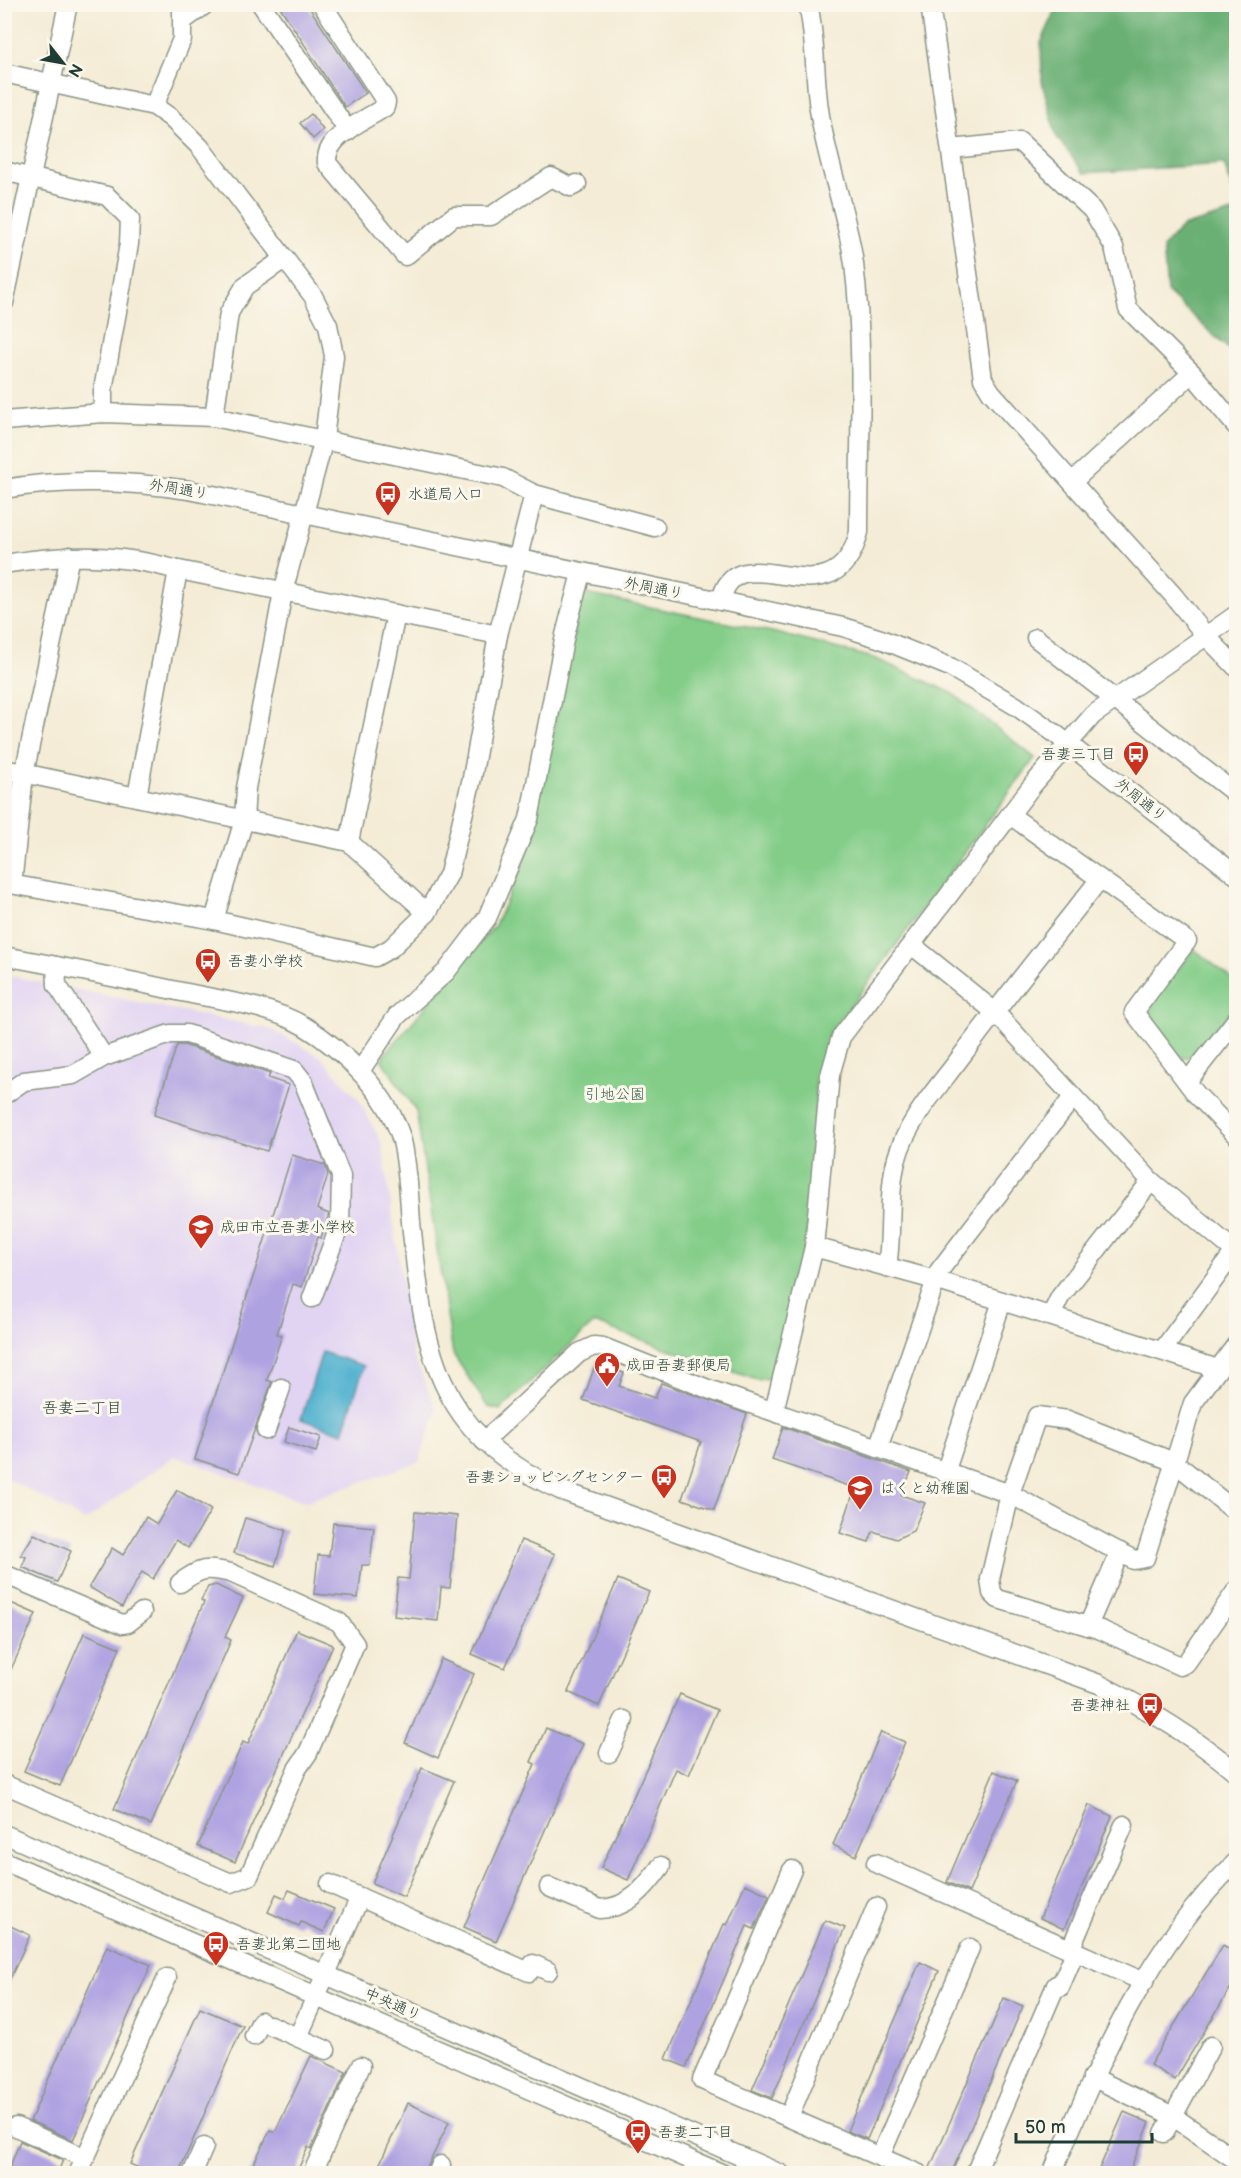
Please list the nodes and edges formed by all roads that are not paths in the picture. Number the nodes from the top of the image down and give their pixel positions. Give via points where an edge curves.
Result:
1 (68, 4) edge
2 (206, 4) edge
3 (261, 4) edge
4 (322, 4) edge
5 (808, 4) edge
6 (930, 4) edge
7 (183, 12) edge
8 (4, 73) edge
9 (50, 84) junction
10 (154, 106) junction
11 (348, 131) junction
12 (951, 149) junction
13 (4, 171) edge
14 (31, 179) junction
15 (577, 184) dead end
16 (285, 259) junction
17 (4, 303) edge
18 (1192, 373) junction
19 (103, 413) junction
20 (214, 417) junction
21 (5, 418) edge
22 (1236, 426) edge
23 (324, 439) junction
24 (1072, 482) junction
25 (4, 489) edge
26 (534, 494) junction
27 (303, 513) junction
28 (655, 527) dead end
29 (70, 556) junction
30 (517, 559) junction
31 (4, 564) edge
32 (178, 570) junction
33 (581, 573) junction
34 (283, 592) junction
35 (721, 601) junction
36 (396, 614) junction
37 (1236, 615) edge
38 (498, 635) junction
39 (1206, 636) junction
40 (1036, 638) dead end
41 (1236, 667) edge
42 (1114, 701) junction
43 (1068, 745) junction
44 (4, 770) edge
45 (24, 774) junction
46 (1236, 794) edge
47 (137, 797) junction
48 (1010, 815) junction
49 (244, 820) junction
50 (349, 842) junction
51 (1236, 875) edge
52 (1100, 879) junction
53 (8, 884) edge
54 (427, 913) junction
55 (214, 920) junction
56 (913, 946) junction
57 (4, 956) edge
58 (56, 966) junction
59 (995, 1012) junction
60 (1236, 1020) edge
61 (104, 1057) junction
62 (360, 1071) junction
63 (1187, 1082) junction
64 (4, 1095) edge
65 (1073, 1097) junction
66 (1236, 1135) edge
67 (1151, 1181) junction
68 (814, 1247) junction
69 (1236, 1251) edge
70 (887, 1267) junction
71 (935, 1280) junction
72 (312, 1298) dead end
73 (1002, 1301) junction
74 (1052, 1317) junction
75 (1236, 1345) edge
76 (1162, 1351) junction
77 (1218, 1369) junction
78 (281, 1388) dead end
79 (774, 1411) junction
80 (266, 1430) dead end
81 (484, 1441) junction
82 (878, 1449) junction
83 (1174, 1462) junction
84 (945, 1473) junction
85 (1010, 1494) junction
86 (1236, 1512) edge
87 (1120, 1552) junction
88 (4, 1574) edge
89 (180, 1583) dead end
90 (1236, 1591) edge
91 (142, 1612) dead end
92 (1088, 1626) junction
93 (624, 1719) dead end
94 (609, 1753) dead end
95 (1236, 1772) edge
96 (4, 1784) edge
97 (1124, 1825) dead end
98 (4, 1834) edge
99 (4, 1861) edge
100 (1236, 1862) edge
101 (876, 1863) dead end
102 (661, 1866) dead end
103 (792, 1870) dead end
104 (330, 1884) dead end
105 (549, 1887) dead end
106 (360, 1897) junction
107 (876, 1907) dead end
108 (970, 1948) dead end
109 (1073, 1951) junction
110 (548, 1971) dead end
111 (326, 1974) junction
112 (167, 1978) dead end
113 (1144, 1982) junction
114 (316, 1997) junction
115 (262, 2027) dead end
116 (298, 2037) junction
117 (1211, 2046) dead end
118 (326, 2050) dead end
119 (361, 2066) dead end
120 (1092, 2077) junction
121 (1172, 2115) junction
122 (789, 2117) junction
123 (16, 2127) dead end
124 (1164, 2133) dead end
125 (204, 2147) dead end
126 (880, 2157) junction
127 (1236, 2160) edge
128 (82, 2166) edge
129 (192, 2174) edge
130 (312, 2174) edge
131 (723, 2174) edge
132 (781, 2174) edge
133 (919, 2174) edge
134 (975, 2174) edge
135 (1052, 2174) edge

1 - 9 street
2 - 7 street
3 - 11 street
4 - 11 street via 386,102 385,107
5 - 35 street via 819,109 847,228 857,294 861,350 859,532 848,560 838,571 813,578 740,573 723,591
6 - 12 street
7 - 10 street via 182,39
8 - 9 street
9 - 10 street
9 - 14 street
10 - 16 street via 200,147
11 - 15 street via 331,143 327,163 405,256 454,216 491,216 551,177 571,188
12 - 18 street via 1020,142 1092,210 1114,247 1128,309
12 - 24 street via 983,379
13 - 14 street
14 - 17 street
14 - 19 street via 107,196 130,219 103,390
16 - 20 street via 245,286 229,313
16 - 23 street via 318,304 333,340
18 - 22 street
18 - 24 street
19 - 20 street
19 - 21 street
20 - 23 street
23 - 26 street via 503,478
23 - 27 street
24 - 39 street
25 - 27 street, 外周通り via 58,481 135,482
26 - 28 street
26 - 30 street
27 - 30 street, 外周通り
27 - 34 street
29 - 31 street
29 - 32 street via 141,560
29 - 45 street
30 - 33 street, 外周通り
30 - 38 street
32 - 34 street
32 - 47 street
33 - 35 street, 外周通り
33 - 62 street via 530,819 487,918 446,972 397,1016
34 - 36 street
34 - 49 street via 246,788
35 - 43 street, 外周通り via 843,627 917,653 984,686
36 - 38 street
36 - 50 street
37 - 39 street
38 - 54 street via 472,778 449,874
39 - 41 street
39 - 42 street
40 - 42 street
42 - 43 street via 1093,716
42 - 46 street
43 - 48 street
43 - 51 street, 外周通り
44 - 45 street
45 - 47 street
45 - 53 street
47 - 49 street
48 - 52 street
48 - 56 street
49 - 50 street
49 - 55 street
50 - 54 street
52 - 59 street
52 - 63 street via 1187,941 1134,1011
53 - 55 street
54 - 55 street via 391,948 375,957
56 - 59 street
56 - 68 street via 841,1037 830,1075
57 - 58 street
58 - 61 street via 57,985
58 - 62 street via 274,1011 326,1040
59 - 65 street
59 - 70 street via 905,1136 896,1159
60 - 63 street
61 - 64 street via 73,1075 24,1081
61 - 72 street via 170,1034 187,1034 294,1070 303,1081 340,1176 340,1225
62 - 81 street via 382,1100 401,1140 427,1340 456,1408
63 - 66 street
65 - 67 street
65 - 71 street
67 - 69 street
67 - 74 street via 1059,1297
68 - 70 street
68 - 79 street
69 - 76 street
70 - 71 street
71 - 73 street
71 - 82 street
73 - 74 street
73 - 84 street
74 - 76 street
75 - 77 street
76 - 77 street
77 - 83 street via 1193,1403
78 - 80 street
79 - 81 street via 594,1346 579,1353
79 - 82 street
81 - 95 street via 528,1475 560,1490 1099,1684 1205,1746
82 - 84 street
83 - 85 street via 1068,1420 1037,1416
83 - 86 street
83 - 87 street via 1146,1558 1134,1560
84 - 85 street
85 - 87 street
85 - 92 street via 990,1579 992,1593 1008,1603
87 - 92 street
88 - 91 street via 122,1624
89 - 96 street via 196,1570 231,1573 339,1622 355,1644 249,1876 231,1883
90 - 92 street via 1186,1663 1180,1666
93 - 94 street
97 - 109 street
98 - 111 street, 中央通り
99 - 114 street, 中央通り
100 - 113 street via 1212,1885
101 - 109 street
102 - 105 street via 642,1891 625,1903 607,1908 600,1909
103 - 122 street via 702,2080
104 - 106 street
106 - 110 street via 529,1972 533,1964
106 - 111 street
107 - 122 street
108 - 126 street
109 - 113 street
109 - 134 street
111 - 114 street
111 - 132 street, 中央通り
112 - 128 street
113 - 120 street
114 - 116 street
114 - 131 street, 中央通り
115 - 116 street
116 - 118 street
117 - 121 street
119 - 130 street
120 - 121 street
120 - 135 street
121 - 124 street
121 - 127 street via 1205,2145
122 - 126 street
123 - 128 street
125 - 129 street
126 - 133 street

